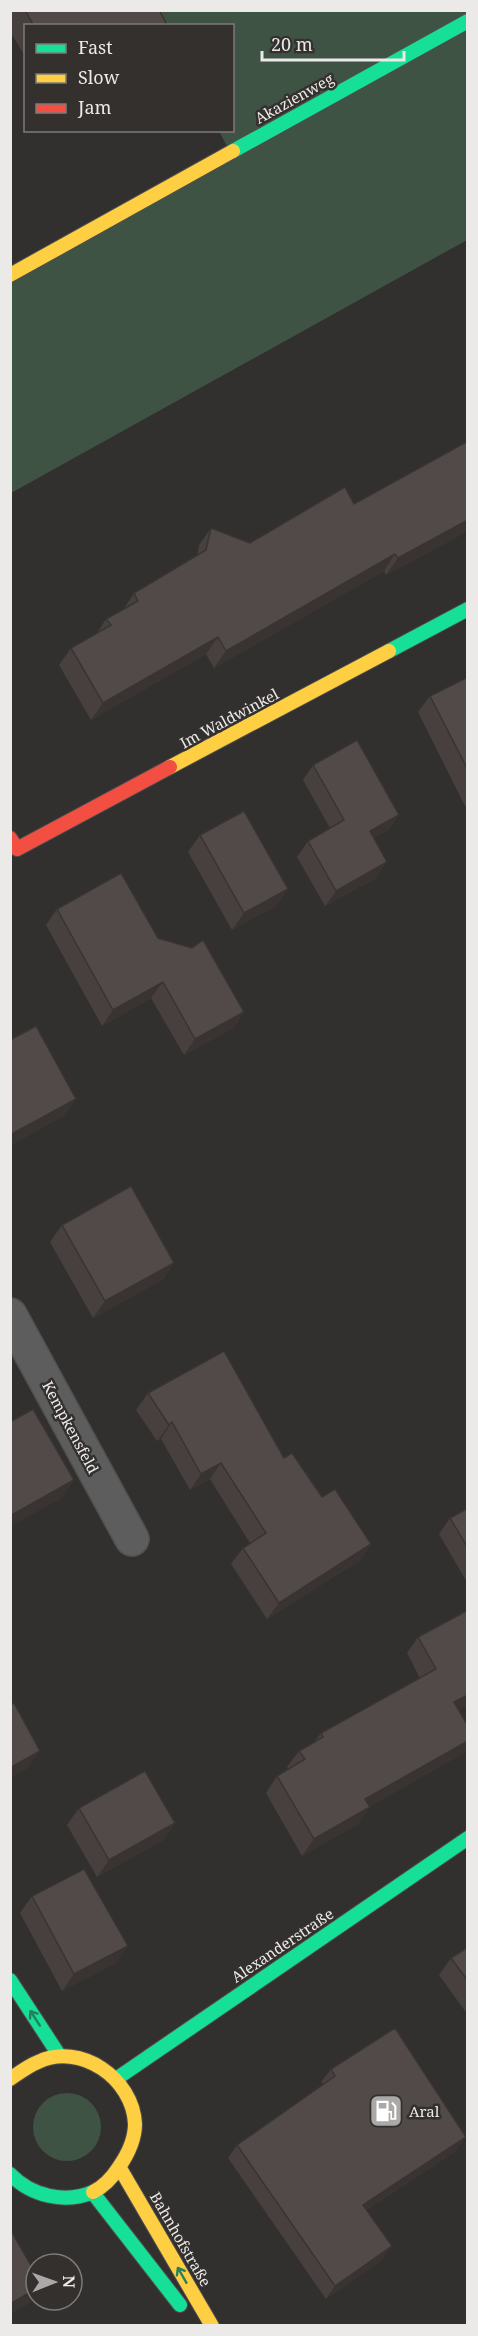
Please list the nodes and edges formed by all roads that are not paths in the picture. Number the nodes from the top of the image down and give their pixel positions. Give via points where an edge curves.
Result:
1 (468, 21) edge
2 (10, 275) edge
3 (468, 609) edge
4 (10, 838) edge
5 (10, 1315) edge
6 (132, 1539) dead end
7 (468, 1838) edge
8 (10, 1980) edge
9 (59, 2055) junction
10 (10, 2079) edge
11 (116, 2079) junction
12 (121, 2170) junction
13 (10, 2174) edge
14 (93, 2193) junction
15 (196, 2325) edge
16 (212, 2325) edge

1 - 2 street, Akazienweg
3 - 4 street, Im Waldwinkel via 17,849
5 - 6 street, Kempkensfeld
7 - 11 street, Alexanderstraße
9 -> 8 street
9 - 10 street via 40,2059
9 - 11 street via 80,2057 100,2065
11 - 12 street via 134,2113 132,2143
12 - 14 street
16 -> 12 street, Bahnhofstraße
13 - 14 street via 32,2192 51,2198
14 - 15 street

